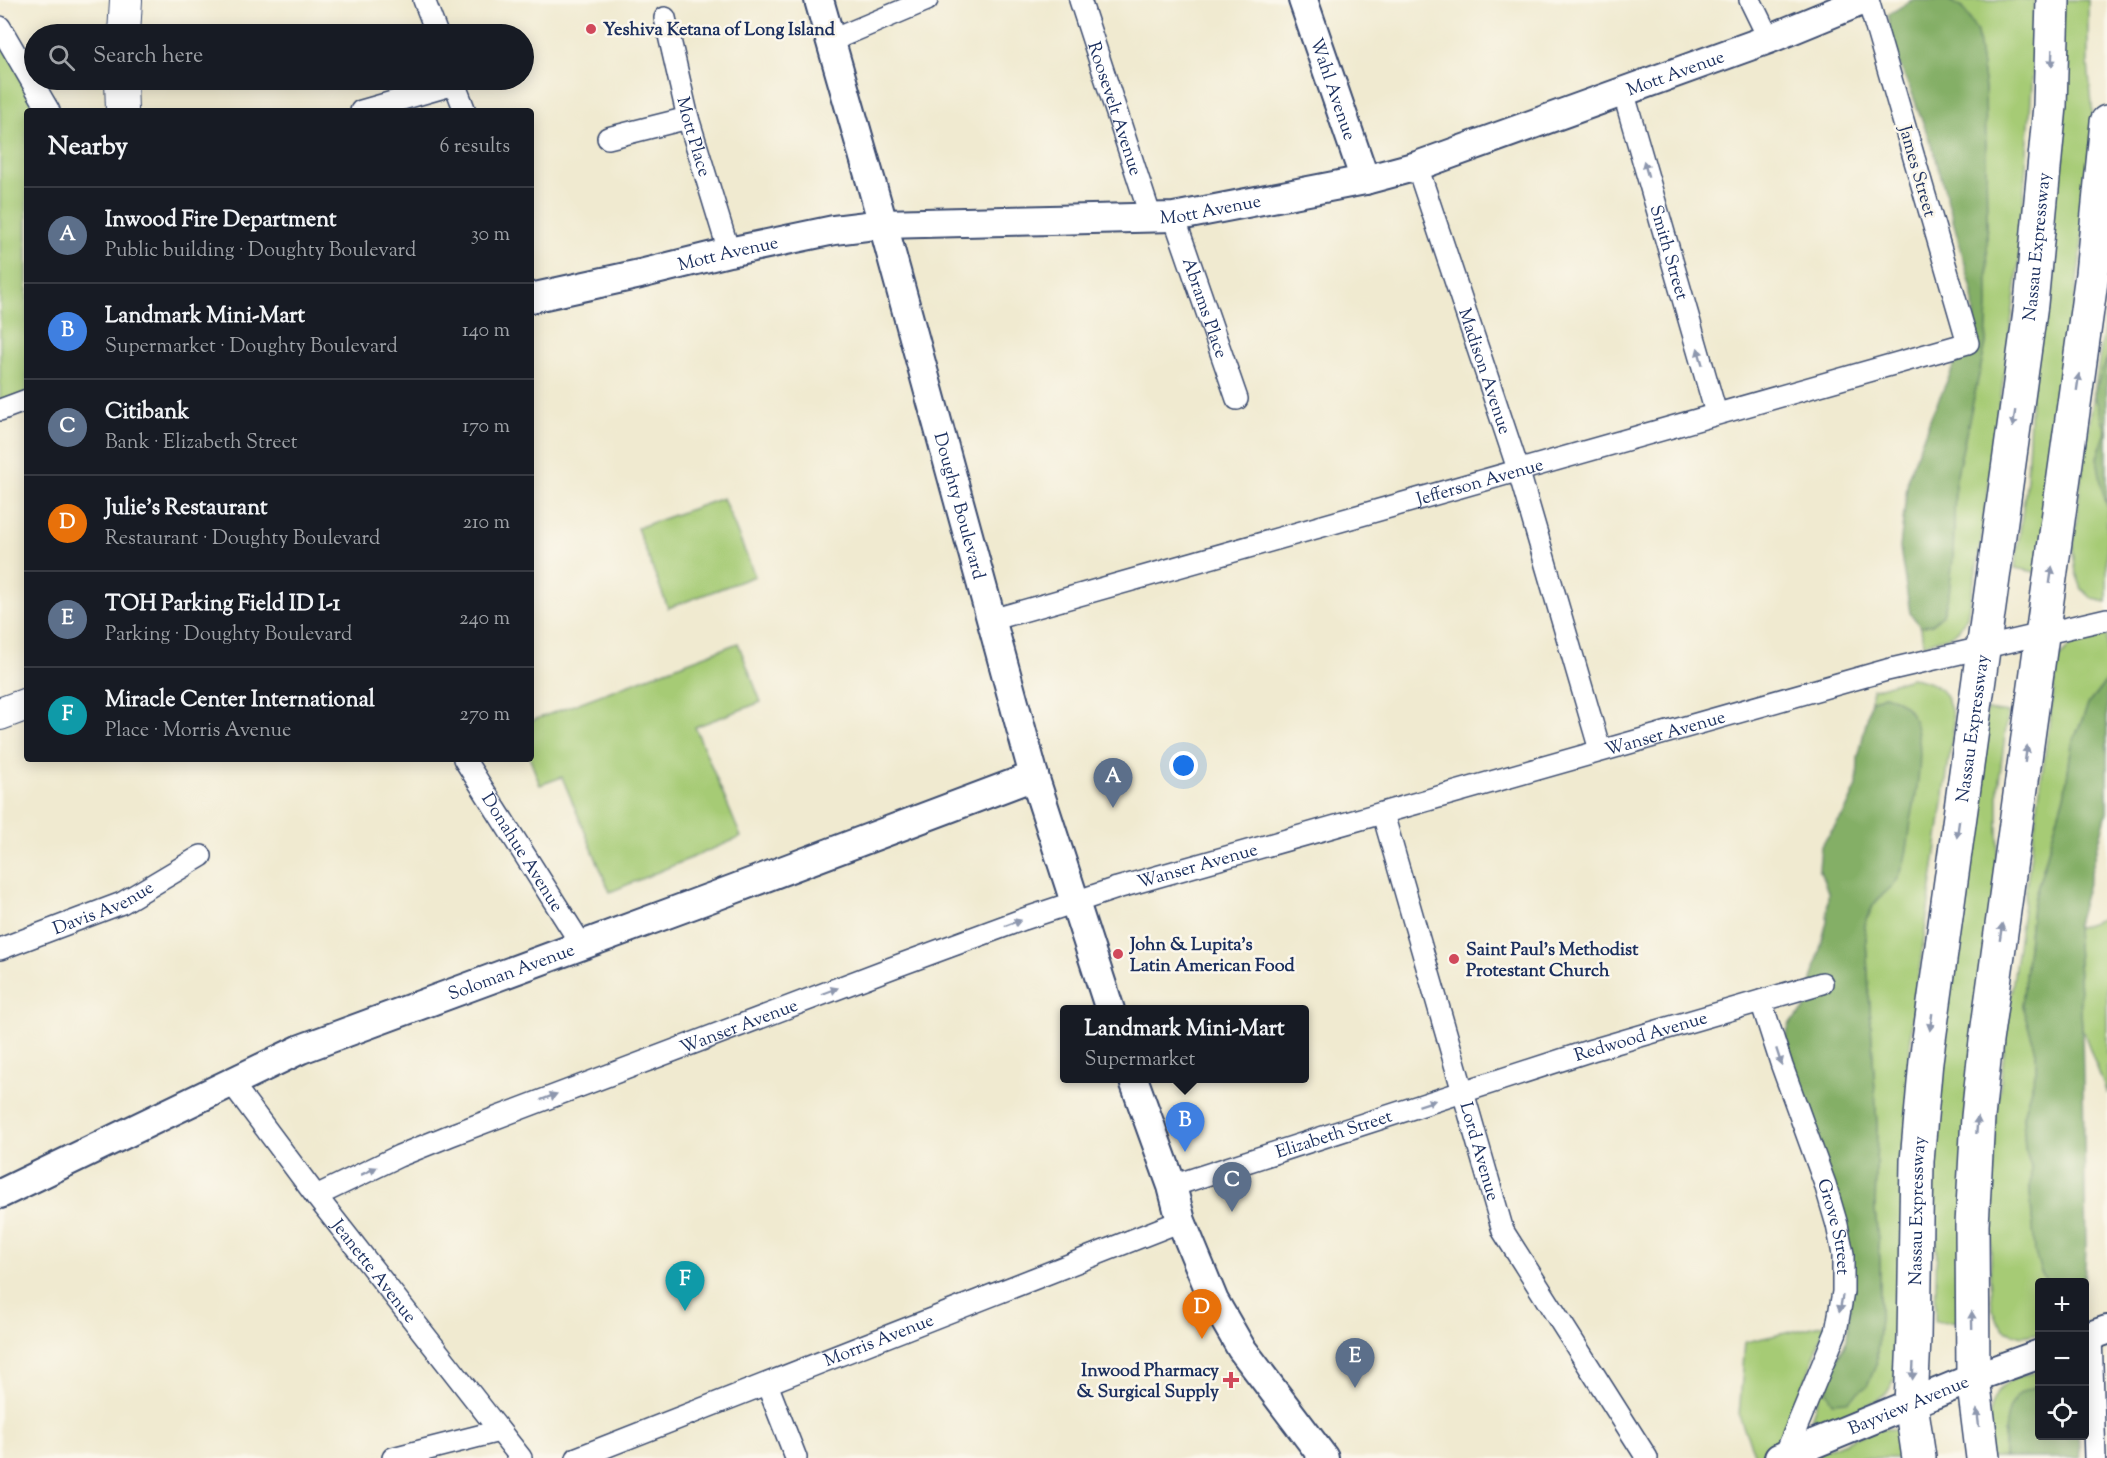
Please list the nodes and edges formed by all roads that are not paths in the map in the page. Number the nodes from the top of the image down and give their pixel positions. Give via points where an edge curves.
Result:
1 (126, 0) edge
2 (424, 0) edge
3 (819, 0) edge
4 (927, 0) edge
5 (1080, 0) edge
6 (1303, 0) edge
7 (1750, 0) edge
8 (1866, 0) edge
9 (2053, 0) edge
10 (665, 18) dead end
11 (125, 24) edge
12 (433, 24) edge
13 (0, 27) edge
14 (1768, 39) junction
15 (830, 41) junction
16 (24, 68) edge
17 (37, 90) edge
18 (121, 90) edge
19 (429, 90) edge
20 (457, 90) edge
21 (1623, 91) junction
22 (47, 108) edge
23 (122, 108) edge
24 (372, 108) edge
25 (464, 108) edge
26 (688, 118) junction
27 (2107, 122) edge
28 (608, 138) dead end
29 (1417, 166) junction
30 (1365, 180) junction
31 (1162, 218) junction
32 (883, 224) junction
33 (729, 252) junction
34 (534, 296) edge
35 (1968, 343) joint
36 (1237, 399) dead end
37 (24, 401) edge
38 (0, 410) edge
39 (1716, 413) junction
40 (1518, 469) junction
41 (2107, 619) edge
42 (991, 620) junction
43 (2044, 633) junction
44 (1983, 646) junction
45 (24, 705) edge
46 (0, 714) edge
47 (1600, 750) junction
48 (466, 762) edge
49 (1034, 776) junction
50 (1383, 814) junction
51 (201, 856) dead end
52 (1075, 903) junction
53 (581, 944) junction
54 (0, 949) edge
55 (1822, 983) dead end
56 (1761, 1001) junction
57 (1108, 1005) edge
58 (231, 1082) junction
59 (1135, 1083) edge
60 (1461, 1091) junction
61 (1172, 1186) junction
62 (0, 1194) edge
63 (316, 1196) junction
64 (1181, 1221) junction
65 (2094, 1334) edge
66 (2035, 1356) edge
67 (1973, 1378) junction
68 (767, 1384) junction
69 (1911, 1404) junction
70 (499, 1431) junction
71 (1782, 1457) edge
72 (393, 1458) edge
73 (521, 1458) edge
74 (577, 1458) edge
75 (796, 1458) edge
76 (1324, 1458) edge
77 (1647, 1458) edge
78 (1919, 1458) edge
79 (1983, 1458) edge
80 (2095, 1458) edge

1 - 11 main road
2 - 12 street
3 - 15 street, Doughty Boulevard
4 - 15 street
5 - 31 street, Roosevelt Avenue
6 - 30 street, Wahl Avenue
7 - 14 street
8 - 14 street, Mott Avenue
8 - 35 street, James Street
9 -> 44 highway, Nassau Expressway via 2045,176
10 - 26 street, Mott Place
13 - 16 street
14 - 21 street, Mott Avenue
15 - 32 street, Doughty Boulevard
17 - 22 street
18 - 23 main road
19 - 24 street
20 - 25 street
21 - 29 street, Mott Avenue
39 -> 21 street, Smith Street
26 - 28 street
26 - 33 street, Mott Place
43 -> 27 highway via 2092,274
29 - 30 street, Mott Avenue
29 - 40 street, Madison Avenue
30 - 31 street, Mott Avenue
31 - 32 street, Mott Avenue
31 - 36 street, Abrams Place
32 - 33 street, Mott Avenue
32 - 42 street, Doughty Boulevard
33 - 34 street, Mott Avenue
35 - 39 street, Jefferson Avenue
37 - 38 street
39 - 40 street, Jefferson Avenue
40 - 42 street, Jefferson Avenue
40 - 47 street, Madison Avenue
41 - 43 street, Wanser Avenue
42 - 49 street, Doughty Boulevard
43 - 44 street, Wanser Avenue
67 -> 43 highway via 1972,1225 1979,1107
44 - 47 street, Wanser Avenue
44 -> 69 highway, Nassau Expressway via 1920,1119
45 - 46 main road
47 - 50 street, Wanser Avenue
48 - 53 street, Donahue Avenue
49 - 52 street, Doughty Boulevard
49 - 53 street, Soloman Avenue
50 - 52 street, Wanser Avenue
50 - 60 street, Lord Avenue
51 - 54 street, Davis Avenue via 122,903
52 - 57 street, Doughty Boulevard
63 -> 52 street, Wanser Avenue via 451,1135 915,959
53 - 58 street, Soloman Avenue via 301,1049
55 - 56 street, Redwood Avenue
56 - 60 street, Redwood Avenue
56 -> 71 street, Grove Street via 1825,1184 1843,1254 1843,1292 1836,1332
58 - 62 street, Soloman Avenue
58 - 63 street, Jeanette Avenue
59 - 61 street
61 -> 60 street, Elizabeth Street
60 - 77 street, Lord Avenue via 1503,1231
61 - 64 street
63 - 70 street, Jeanette Avenue
64 - 68 street, Morris Avenue
64 - 76 street via 1214,1301 1241,1348
65 - 80 street
66 - 67 street, Bayview Avenue
67 - 69 street, Bayview Avenue
79 -> 67 highway
68 - 74 street, Morris Avenue
68 - 75 street
69 - 71 street, Bayview Avenue
69 - 78 highway, Nassau Expressway
70 - 72 street
70 - 73 street, Jeanette Avenue

